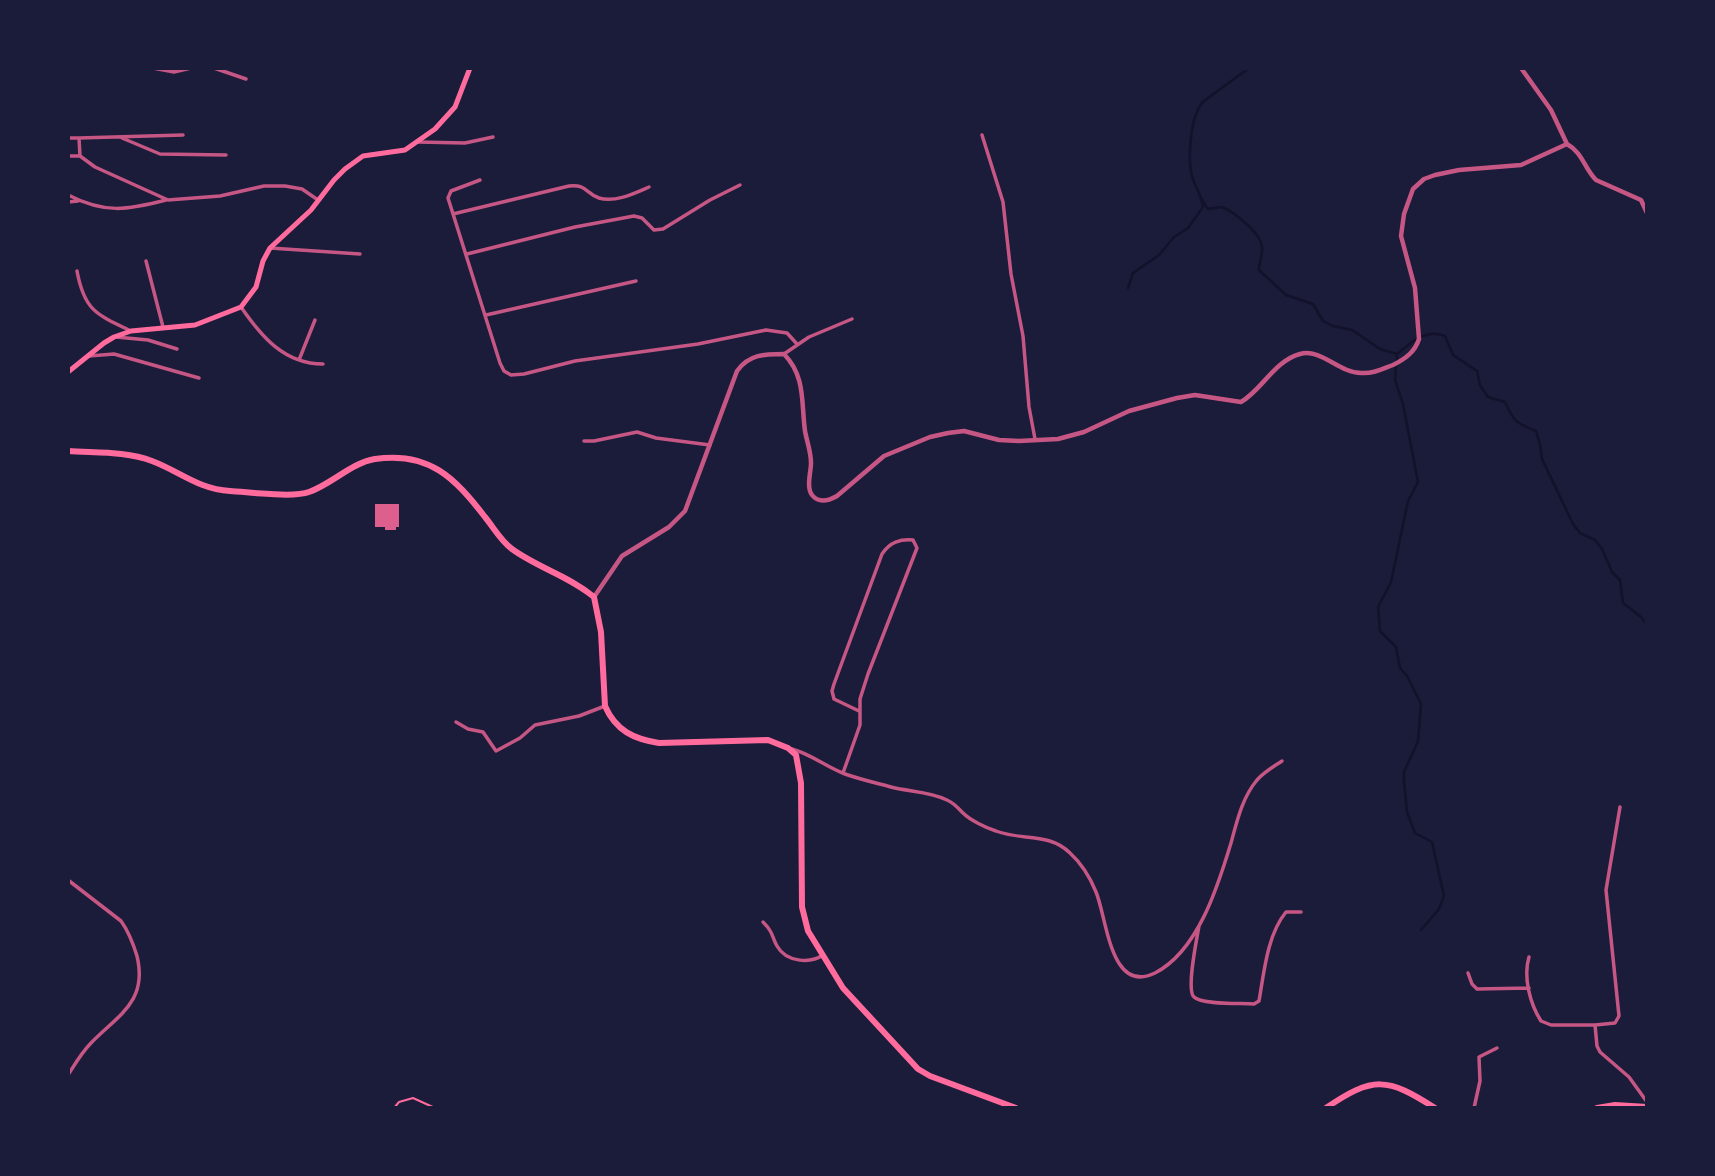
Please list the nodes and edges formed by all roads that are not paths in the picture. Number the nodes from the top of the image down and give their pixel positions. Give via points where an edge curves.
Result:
1 (153, 68) edge
2 (191, 68) edge
3 (214, 68) edge
4 (470, 68) edge
5 (1521, 68) edge
6 (246, 79) dead end
7 (183, 135) dead end
8 (982, 135) dead end
9 (120, 137) junction
10 (493, 137) dead end
11 (68, 138) edge
12 (79, 138) junction
13 (417, 142) junction
14 (1567, 144) junction
15 (226, 155) dead end
16 (68, 156) edge
17 (80, 156) junction
18 (480, 180) dead end
19 (740, 185) dead end
20 (649, 187) dead end
21 (68, 195) edge
22 (168, 200) junction
23 (318, 200) junction
24 (80, 201) junction
25 (68, 202) edge
26 (453, 214) junction
27 (1647, 214) edge
28 (270, 248) junction
29 (360, 254) dead end
30 (467, 254) junction
31 (146, 261) dead end
32 (77, 271) dead end
33 (636, 281) dead end
34 (241, 307) junction
35 (486, 315) junction
36 (852, 319) dead end
37 (315, 320) dead end
38 (164, 329) junction
39 (131, 331) junction
40 (114, 337) junction
41 (797, 344) junction
42 (177, 349) dead end
43 (784, 354) junction
44 (87, 356) junction
45 (299, 360) junction
46 (323, 364) dead end
47 (68, 372) edge
48 (199, 378) dead end
49 (1035, 439) junction
50 (584, 441) dead end
51 (709, 445) junction
52 (68, 451) edge
53 (594, 597) junction
54 (606, 706) junction
55 (859, 711) junction
56 (456, 722) dead end
57 (788, 747) junction
58 (1282, 761) dead end
59 (843, 773) junction
60 (1620, 807) dead end
61 (68, 880) edge
62 (1301, 912) dead end
63 (763, 922) dead end
64 (1199, 924) junction
65 (1197, 940) junction
66 (1185, 946) junction
67 (823, 955) junction
68 (1529, 957) dead end
69 (1468, 973) dead end
70 (1529, 988) junction
71 (1595, 1025) junction
72 (1497, 1048) dead end
73 (68, 1075) edge
74 (1647, 1102) edge
75 (1647, 1107) edge
76 (1016, 1108) edge
77 (1326, 1108) edge
78 (1435, 1108) edge
79 (1474, 1108) edge
80 (1597, 1108) edge

1 - 2 street via 174,72
3 - 6 street
4 - 13 main road via 450,115
5 - 14 street via 1551,110
7 - 9 street
8 - 49 street via 1003,202
9 - 12 street
9 - 15 street via 160,154
10 - 13 street via 466,143
11 - 12 street
12 - 17 street
13 - 23 main road via 398,152 355,160
14 - 27 street via 1579,152 1596,180 1641,200
14 - 49 street via 1521,165 1459,170 1418,183 1407,204 1402,236 1415,288 1419,338 1404,360 1376,372 1350,372 1314,353 1304,353 1295,355 1241,402 1195,395 1129,411 1071,436
16 - 17 street
17 - 22 street
18 - 26 street via 449,193
19 - 30 street via 663,229 654,230 634,216
20 - 26 street via 605,199 576,185
21 - 24 street
22 - 23 street via 285,186 302,189
22 - 24 street via 109,209
23 - 28 main road
24 - 25 street
26 - 30 street
28 - 29 street
28 - 34 main road via 252,293
30 - 35 street
31 - 38 street
32 - 39 street via 90,307
33 - 35 street
34 - 38 main road via 208,321
34 - 45 street via 263,338
35 - 41 street via 500,363 511,374 766,330 787,333
36 - 41 street
37 - 45 street
38 - 39 main road
39 - 40 main road
40 - 42 street
40 - 44 main road
41 - 43 street
43 - 49 street via 802,388 810,488 819,500 837,496 884,456 930,437 964,431 999,440
43 - 51 street via 754,356 743,363
44 - 47 main road
44 - 48 street via 114,354
45 - 46 street
50 - 51 street via 638,432
51 - 53 street via 685,511 669,527 622,556
52 - 53 highway via 132,455 209,489 288,494 310,492 373,459 418,459 457,485 512,549
53 - 54 highway
54 - 56 street via 535,725 498,751 483,732
54 - 57 highway via 617,725 643,740 768,740
55 - 55 street via 868,674 914,556 917,545 913,540 897,541 882,554 834,684 834,699
55 - 59 street via 860,725
57 - 59 street
57 - 67 highway via 796,755 801,783 802,907 808,931
58 - 64 street via 1256,781 1241,807 1217,889
59 - 66 street via 892,788 935,794 995,831 1046,838 1068,850 1089,876 1118,965 1134,976 1155,972
60 - 71 street via 1606,890 1619,1016 1615,1023
61 - 73 street via 127,930 140,979 132,1002 90,1044
62 - 65 street via 1286,912 1279,922 1256,1004 1195,998 1190,990
63 - 67 street via 789,957 809,961
64 - 65 street
64 - 66 street
65 - 66 street
67 - 76 highway via 843,988 918,1069
68 - 70 street
69 - 70 street via 1477,989
70 - 71 street via 1538,1016 1546,1024
71 - 74 street via 1601,1052 1629,1077
72 - 79 street via 1479,1057
75 - 80 highway
77 - 78 highway via 1358,1087 1383,1083 1407,1090

